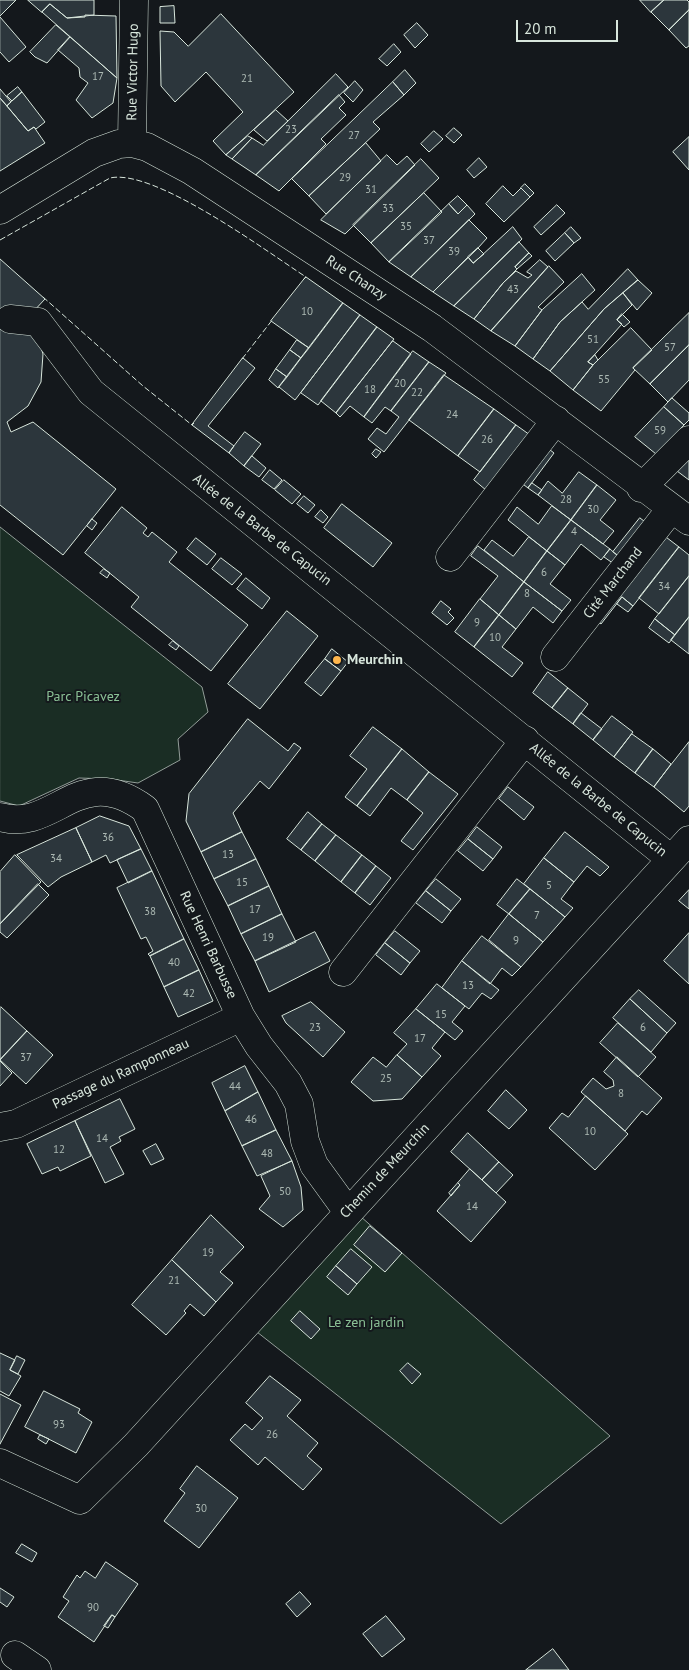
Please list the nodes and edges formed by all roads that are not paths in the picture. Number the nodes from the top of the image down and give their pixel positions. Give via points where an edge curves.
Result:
1 (134, 0) edge
2 (132, 143) junction
3 (0, 210) edge
4 (10, 319) dead end
5 (556, 420) junction
6 (689, 440) edge
7 (641, 488) junction
8 (680, 515) edge
9 (450, 557) dead end
10 (554, 657) dead end
11 (525, 740) junction
12 (1, 818) edge
13 (680, 850) edge
14 (343, 972) dead end
15 (241, 1017) junction
16 (0, 1128) edge
17 (348, 1212) junction
18 (0, 1463) edge
19 (15, 1655) dead end
20 (37, 1670) edge

1 - 2 street, Rue Victor Hugo
2 - 3 street via 94,153
2 - 5 street, Rue Chanzy via 147,147 192,171 432,328
4 - 11 street, Allée de la Barbe de Capucin via 38,322 91,392
5 - 7 street, Rue Chanzy
5 - 9 street
6 - 7 street
7 - 8 street, Rue Chanzy
8 - 10 street, Cité Marchand
11 - 13 street, Allée de la Barbe de Capucin
11 - 14 street, Allée de la Barbe de Capucin
12 - 15 street, Rue Henri Barbusse via 19,820 36,816 91,791 119,794 145,809
13 - 17 street, Chemin de Meurchin
15 - 16 street, Passage du Ramponneau via 16,1124
15 - 17 street, Rue Henri Barbusse via 288,1083 299,1104 305,1141 314,1165
17 - 18 street, Chemin de Meurchin via 136,1445 80,1500
19 - 20 street

